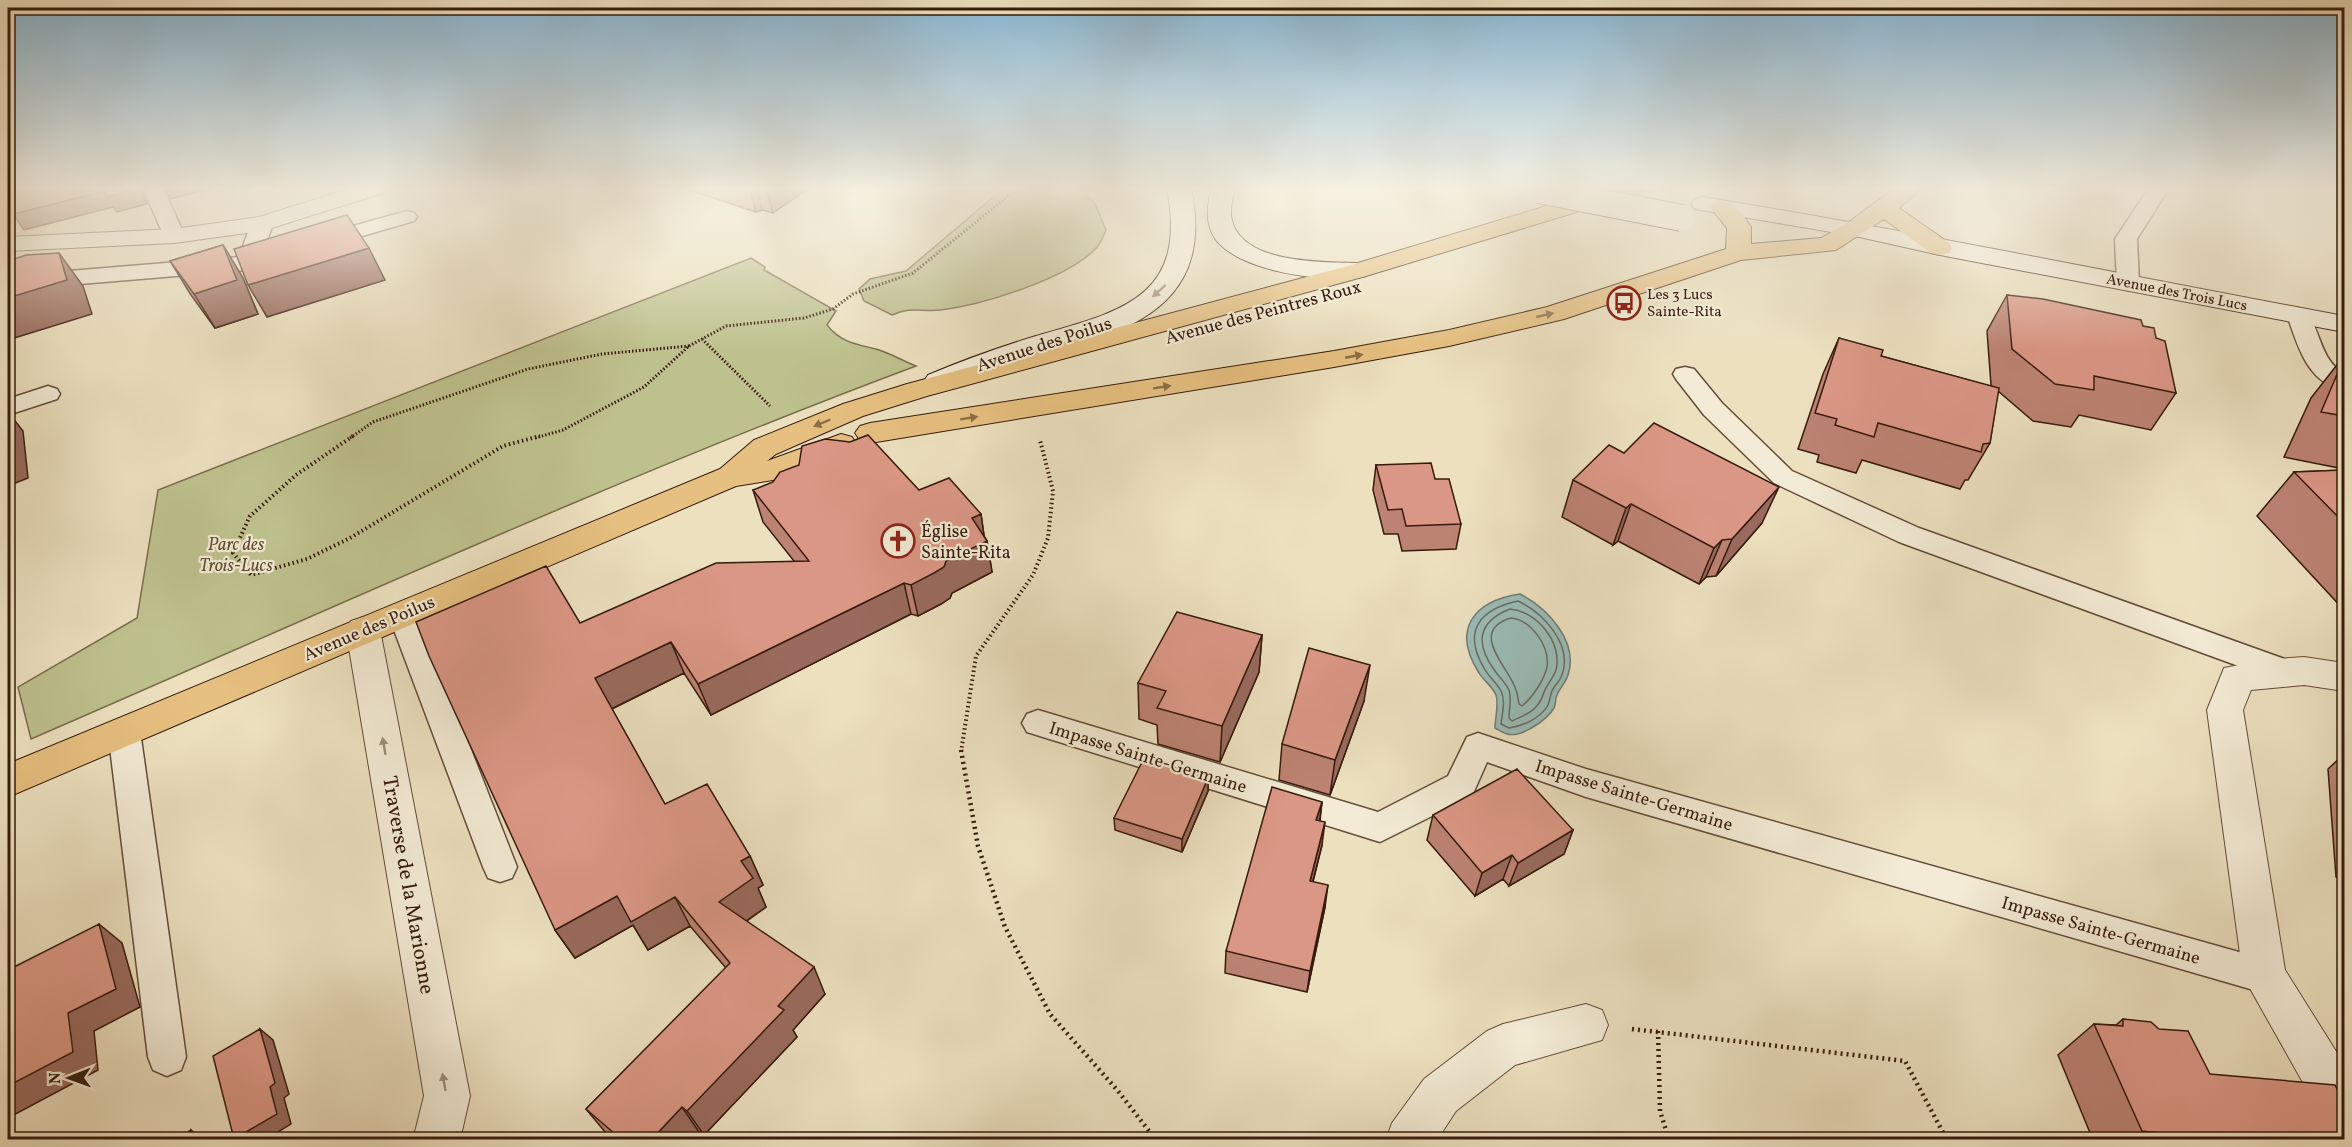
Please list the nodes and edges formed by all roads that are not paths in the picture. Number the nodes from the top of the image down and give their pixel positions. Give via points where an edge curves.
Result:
1 (59, 242) edge
2 (256, 242) edge
3 (322, 242) edge
4 (1184, 242) edge
5 (1231, 242) edge
6 (1454, 242) edge
7 (1510, 242) edge
8 (1734, 242) edge
9 (1765, 242) edge
10 (1833, 242) edge
11 (1911, 242) edge
12 (1931, 242) edge
13 (2126, 242) edge
14 (8, 244) edge
15 (1827, 245) junction
16 (1940, 248) junction
17 (248, 263) junction
18 (1357, 271) junction
19 (8, 283) edge
20 (2128, 283) junction
21 (2298, 315) junction
22 (2344, 324) edge
23 (1685, 374) dead end
24 (2344, 384) edge
25 (917, 390) junction
26 (48, 394) dead end
27 (8, 407) edge
28 (861, 422) junction
29 (731, 476) junction
30 (403, 614) junction
31 (363, 630) junction
32 (2285, 671) junction
33 (2344, 677) edge
34 (1038, 723) dead end
35 (124, 731) junction
36 (8, 781) edge
37 (500, 867) dead end
38 (2264, 976) junction
39 (1586, 1025) dead end
40 (167, 1057) dead end
41 (2344, 1098) edge
42 (436, 1140) edge
43 (1409, 1140) edge

1 - 14 main road
2 - 17 lane
3 - 17 lane
4 -> 25 main road, Avenue des Poilus via 1179,265 1167,283 1120,319 971,367
5 - 18 main road via 1248,255 1270,263 1301,269
6 - 18 main road, Avenue des Peintres Roux
7 - 28 main road, Avenue des Peintres Roux
28 -> 8 main road via 1032,408 1449,338 1555,313
9 - 15 main road
10 - 15 main road
11 - 16 main road, Avenue des Trois Lucs
12 - 16 main road
13 - 20 lane
15 - 16 main road, Avenue des Trois Lucs
16 - 20 main road, Avenue des Trois Lucs
17 - 19 lane
18 - 25 main road, Avenue des Peintres Roux
20 - 21 main road, Avenue des Trois Lucs
21 - 22 main road, Avenue des Trois Lucs
21 - 24 lane via 2317,364
23 - 32 lane via 1713,410 1783,477 1909,535
25 - 28 main road, Avenue des Poilus
26 - 27 lane
28 - 29 main road, Avenue des Poilus via 768,472
28 -> 29 main road, Avenue des Poilus via 765,447
29 - 30 main road, Avenue des Poilus
30 - 31 main road, Avenue des Poilus
30 - 37 lane
31 - 35 main road, Avenue des Poilus
42 -> 31 main road, Traverse de la Marionne via 447,1096
32 - 33 main road via 2327,672
32 - 38 main road via 2237,678 2224,710
34 - 38 lane, Impasse Sainte-Germaine via 1380,827 1460,786 1478,746 1586,783
35 - 36 main road, Avenue des Poilus
35 - 40 lane
38 - 41 main road via 2322,1072
39 - 43 main road via 1503,1046 1440,1095

